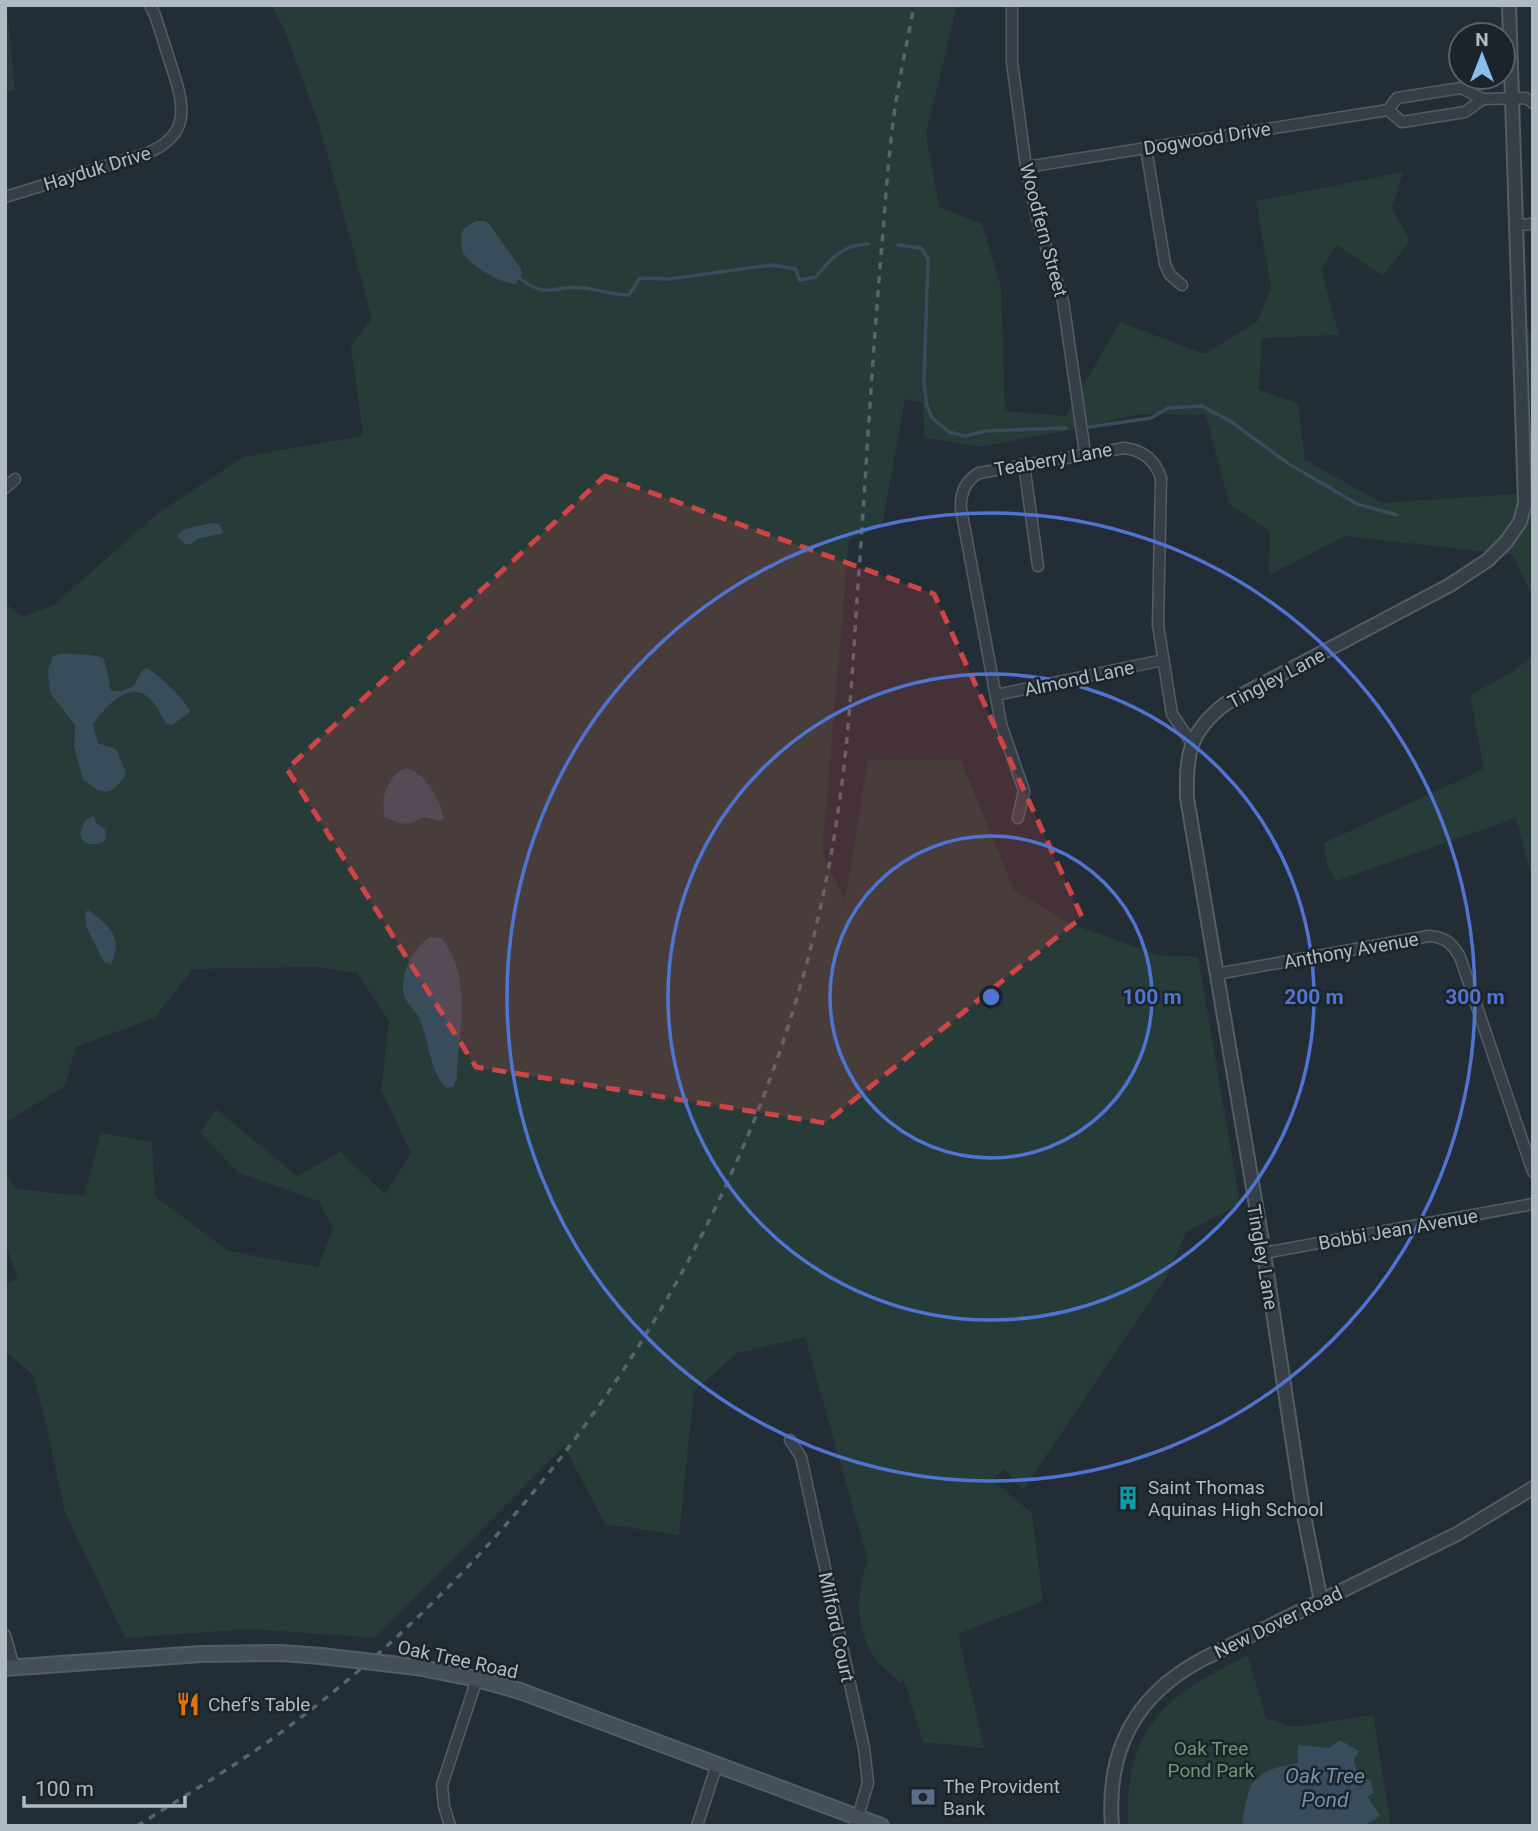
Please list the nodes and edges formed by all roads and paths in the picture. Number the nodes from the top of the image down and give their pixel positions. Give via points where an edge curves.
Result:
1 (150, 5) edge
2 (1012, 5) edge
3 (1509, 5) edge
4 (1531, 98) edge
5 (1483, 99) junction
6 (1511, 99) junction
7 (1388, 110) junction
8 (1146, 148) junction
9 (1026, 167) junction
10 (5, 197) edge
11 (1533, 224) edge
12 (1516, 225) junction
13 (1182, 285) dead end
14 (1085, 453) junction
15 (1024, 464) junction
16 (15, 479) dead end
17 (5, 488) edge
18 (1038, 566) dead end
19 (1163, 660) junction
20 (996, 695) junction
21 (1191, 742) junction
22 (1018, 818) dead end
23 (1216, 974) junction
24 (1533, 1172) edge
25 (1533, 1204) edge
26 (1264, 1253) junction
27 (790, 1440) dead end
28 (1533, 1488) edge
29 (1321, 1601) junction
30 (5, 1635) edge
31 (10, 1668) edge
32 (477, 1679) junction
33 (717, 1764) junction
34 (856, 1821) edge
35 (450, 1826) edge
36 (697, 1826) edge
37 (881, 1826) edge
38 (1112, 1826) edge

1 - 10 street, Hayduk Drive via 182,104 181,121 172,136 159,149
2 - 9 street, Woodfern Street via 1012,62
3 - 6 street, Tingley Lane
4 - 6 street, Dogwood Drive
5 - 6 street, Dogwood Drive
5 - 7 street, Dogwood Drive via 1461,88 1397,98
5 - 7 street, Dogwood Drive via 1465,112 1402,122
6 - 12 street, Tingley Lane
7 - 8 street, Dogwood Drive
8 - 9 street, Dogwood Drive
8 - 13 street via 1164,264
9 - 14 street, Woodfern Street via 1063,301
11 - 12 street
12 - 21 street, Tingley Lane via 1525,504 1520,522 1488,560 1432,595 1225,704
14 - 15 street, Teaberry Lane
14 - 19 street, Teaberry Lane via 1132,448 1149,457 1159,470 1158,625
15 - 18 street
15 - 20 street, Teaberry Lane via 979,473 966,484 961,500
16 - 17 street
19 - 20 street, Almond Lane
19 - 21 street, Teaberry Lane via 1172,715
20 - 22 street, Teaberry Lane via 1024,791
21 - 23 street, Tingley Lane via 1187,798
23 - 24 street, Anthony Avenue via 1429,936 1448,941 1460,957
23 - 26 street, Tingley Lane
25 - 26 street, Bobbi Jean Avenue
26 - 29 street, Tingley Lane
27 - 34 street, Milford Court via 801,1457 864,1748 868,1783
28 - 29 street, New Dover Road via 1457,1534
29 - 38 street, New Dover Road via 1188,1667 1153,1694 1132,1723 1117,1757 1111,1780
30 - 31 street
31 - 32 main road, Oak Tree Road, bridge via 281,1653 417,1667
32 - 33 main road, Oak Tree Road
32 - 35 street via 442,1785
33 - 34 main road, Oak Tree Road
33 - 36 street
34 - 37 main road, Oak Tree Road

